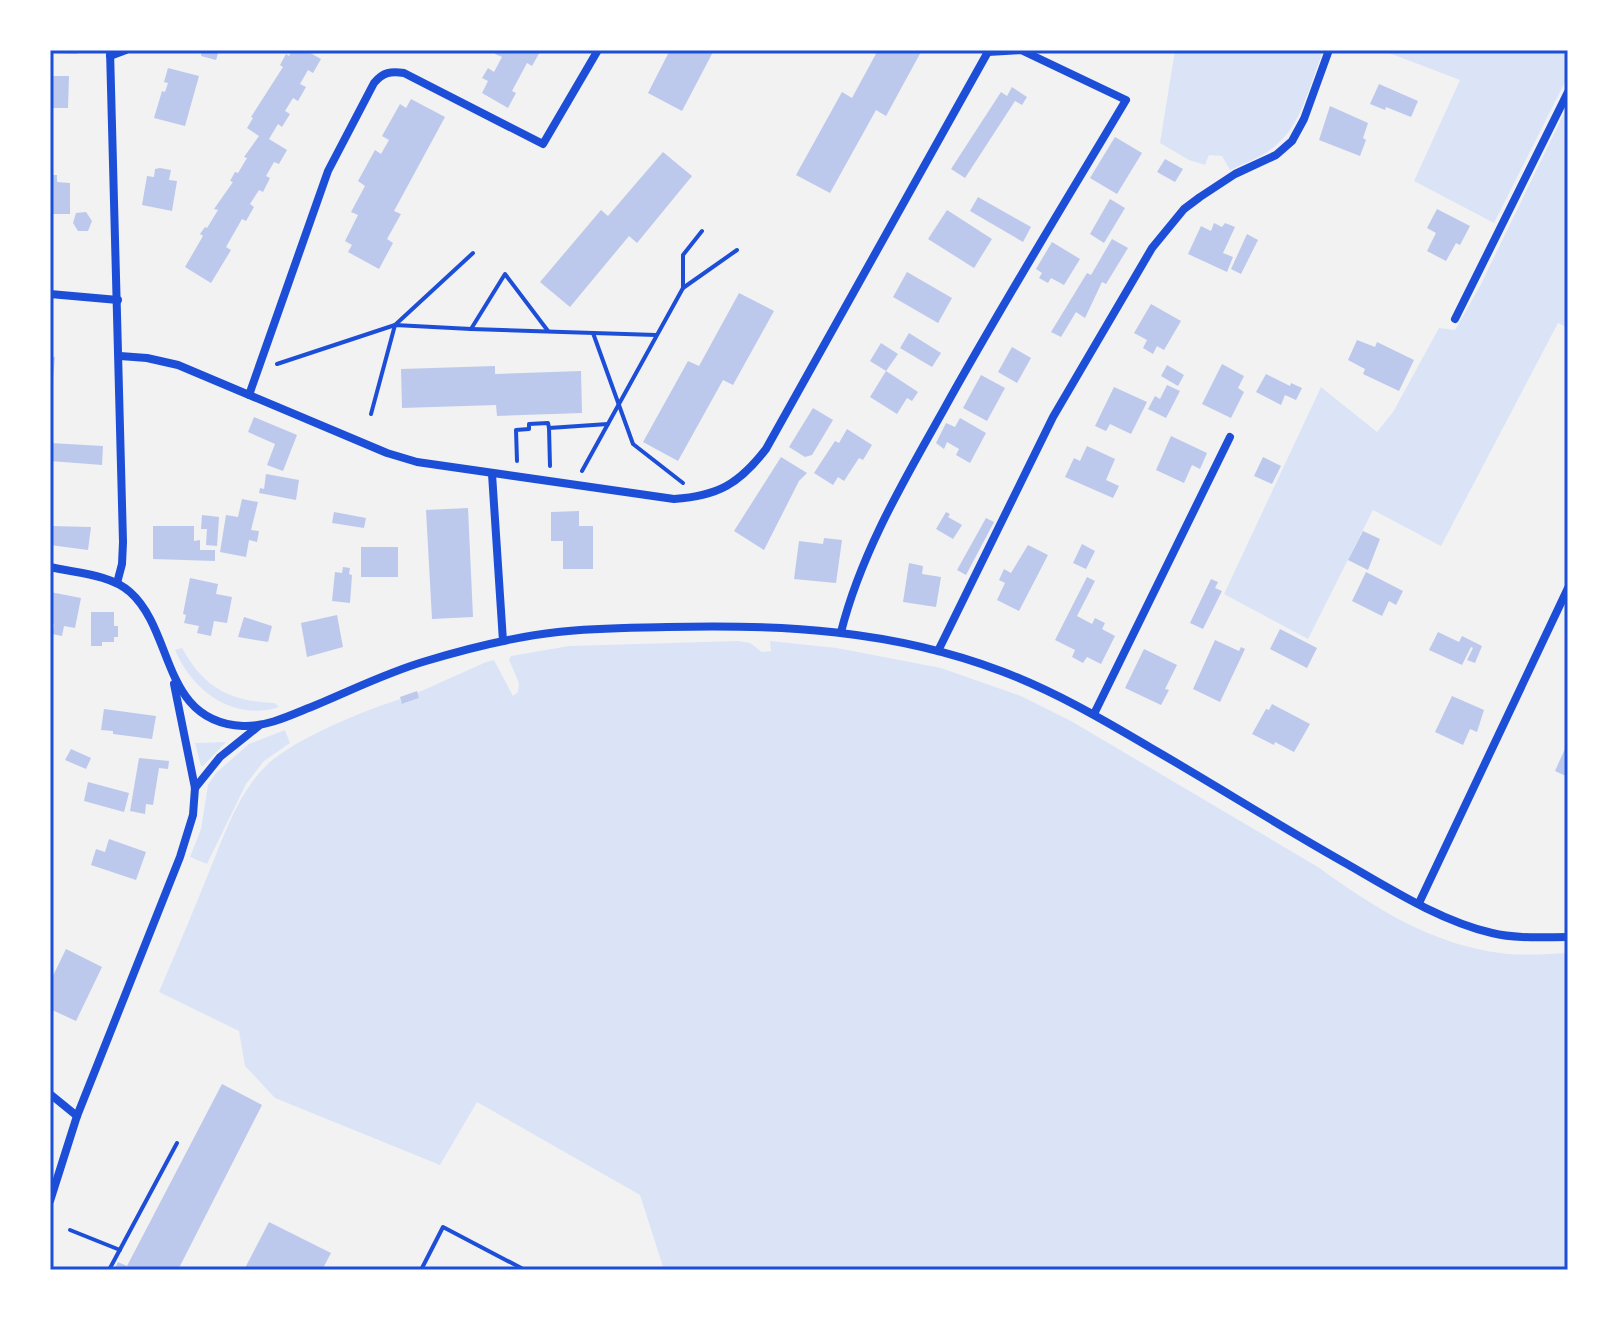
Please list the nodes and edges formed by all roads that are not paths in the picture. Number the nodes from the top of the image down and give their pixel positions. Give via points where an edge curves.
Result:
1 (126, 50) edge
2 (598, 50) edge
3 (1329, 50) edge
4 (989, 51) edge
5 (110, 53) edge
6 (1568, 92) edge
7 (50, 294) edge
8 (118, 300) junction
9 (1455, 319) dead end
10 (120, 356) junction
11 (249, 395) junction
12 (1230, 437) dead end
13 (492, 474) junction
14 (50, 567) edge
15 (117, 583) junction
16 (1568, 588) edge
17 (841, 632) junction
18 (503, 641) junction
19 (938, 651) junction
20 (173, 679) junction
21 (1094, 714) junction
22 (261, 725) junction
23 (195, 788) junction
24 (1419, 903) junction
25 (1568, 937) edge
26 (50, 1094) edge
27 (77, 1116) junction
28 (50, 1201) edge

1 - 5 street
2 - 11 street via 543,144 404,73 380,76 328,171
3 - 19 street via 1292,141 1200,197 1152,248 1053,417
4 - 13 street via 766,449 736,481 716,493 674,499
4 - 17 street via 1021,50 1126,100 887,510
5 - 8 street
6 - 9 street
7 - 8 street
8 - 10 street
10 - 11 street via 178,365
10 - 15 street via 123,542
11 - 13 street via 387,453
12 - 21 street
13 - 18 street
14 - 15 street
15 - 20 street via 150,619
16 - 24 street
17 - 18 street via 680,627 565,631
17 - 19 street
18 - 22 street via 413,665
19 - 21 street via 1029,682
20 - 22 street via 212,717 242,726
20 - 23 street
21 - 24 street
22 - 23 street via 220,757
23 - 27 street via 180,857
24 - 25 street via 1489,932
26 - 27 street
27 - 28 street

